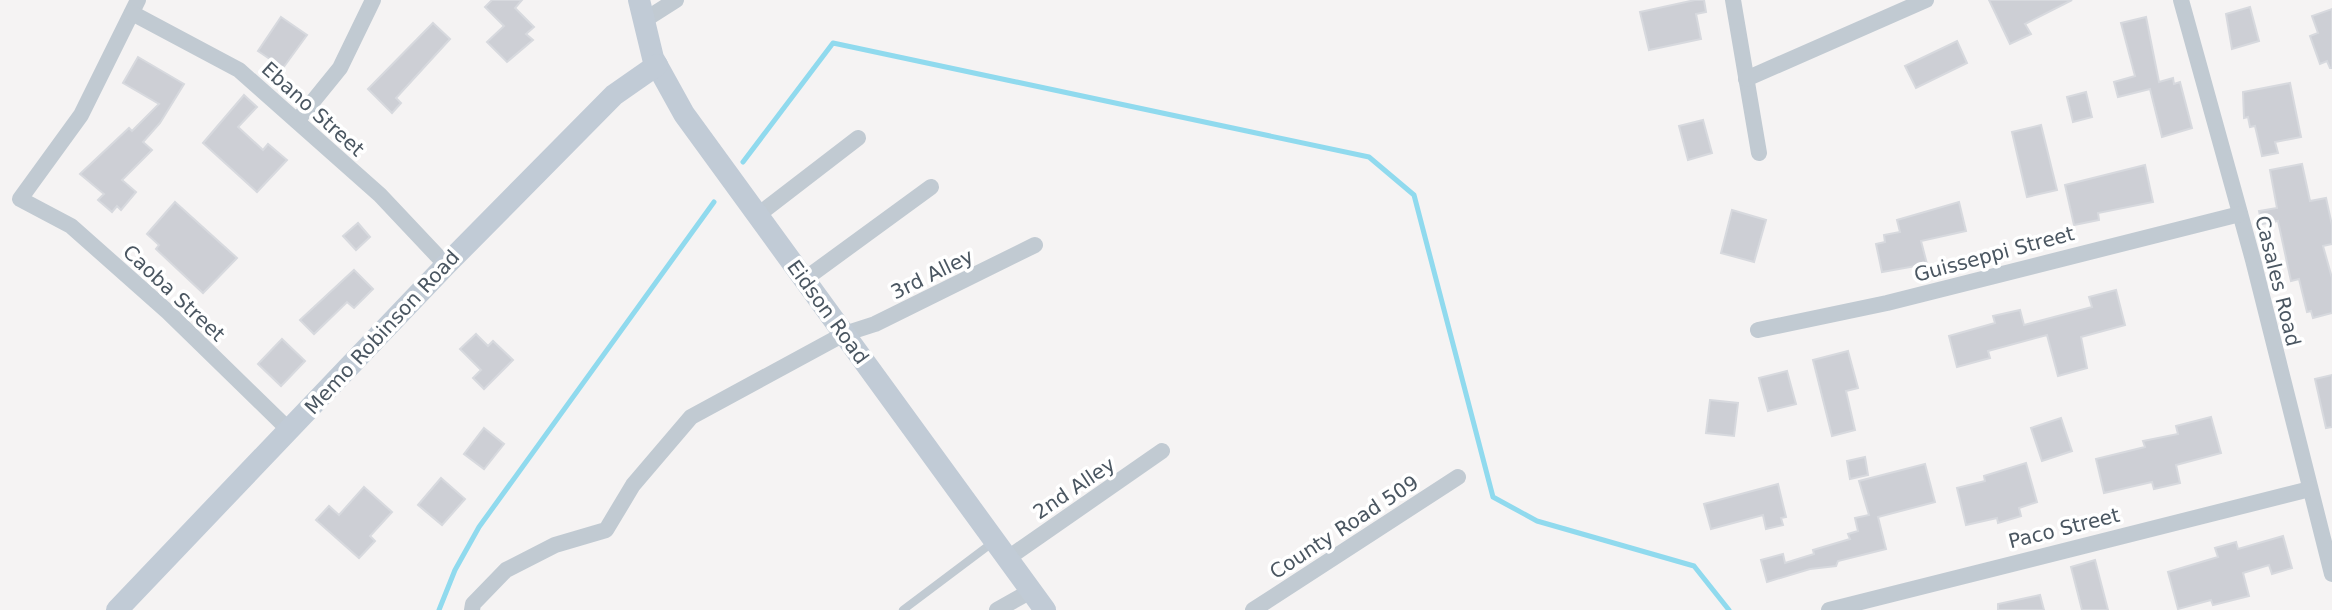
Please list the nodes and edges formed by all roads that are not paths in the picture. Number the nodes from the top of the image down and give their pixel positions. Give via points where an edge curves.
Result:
1 (373, 0) edge
2 (676, 0) edge
3 (1733, 0) edge
4 (1926, 0) edge
5 (2181, 0) edge
6 (135, 7) edge
7 (641, 11) edge
8 (657, 65) junction
9 (1746, 79) junction
10 (297, 121) junction
11 (858, 138) dead end
12 (1759, 153) dead end
13 (931, 187) dead end
14 (2240, 214) junction
15 (758, 215) junction
16 (1035, 245) dead end
17 (446, 265) junction
18 (805, 279) junction
19 (1758, 330) dead end
20 (844, 334) junction
21 (290, 431) junction
22 (1162, 451) dead end
23 (1458, 477) dead end
24 (2310, 489) junction
25 (1002, 549) junction
26 (2332, 574) edge
27 (1031, 591) junction
28 (117, 610) edge
29 (472, 610) edge
30 (903, 610) edge
31 (997, 610) edge
32 (1045, 610) edge
33 (1253, 610) edge
34 (1829, 610) edge

1 - 10 street via 340,68
2 - 7 street
3 - 9 street
4 - 9 street
5 - 14 street, Casales Road
6 - 10 street, Ebano Street via 239,70
6 - 21 street, Caoba Street via 81,115 20,199 71,226
7 - 8 street, Eidson Road
8 - 15 street, Eidson Road via 684,114
8 - 17 street, Memo Robinson Road via 614,95
9 - 12 street
10 - 17 street, Ebano Street via 380,195
11 - 15 street
13 - 18 street
14 - 19 street, Guisseppi Street
14 - 24 street, Casales Road
15 - 18 street, Eidson Road
16 - 20 street, 3rd Alley via 875,324
17 - 21 street, Memo Robinson Road
18 - 20 street, Eidson Road
20 - 25 street, Eidson Road
20 - 29 street, 3rd Alley via 691,417 633,485 606,530 555,545 506,570
21 - 28 street, Memo Robinson Road
22 - 25 street, 2nd Alley
23 - 33 street, County Road 509
24 - 26 street, Casales Road
24 - 34 street, Paco Street
25 - 27 street, Eidson Road
25 - 30 lane
27 - 31 street
27 - 32 street, Eidson Road

